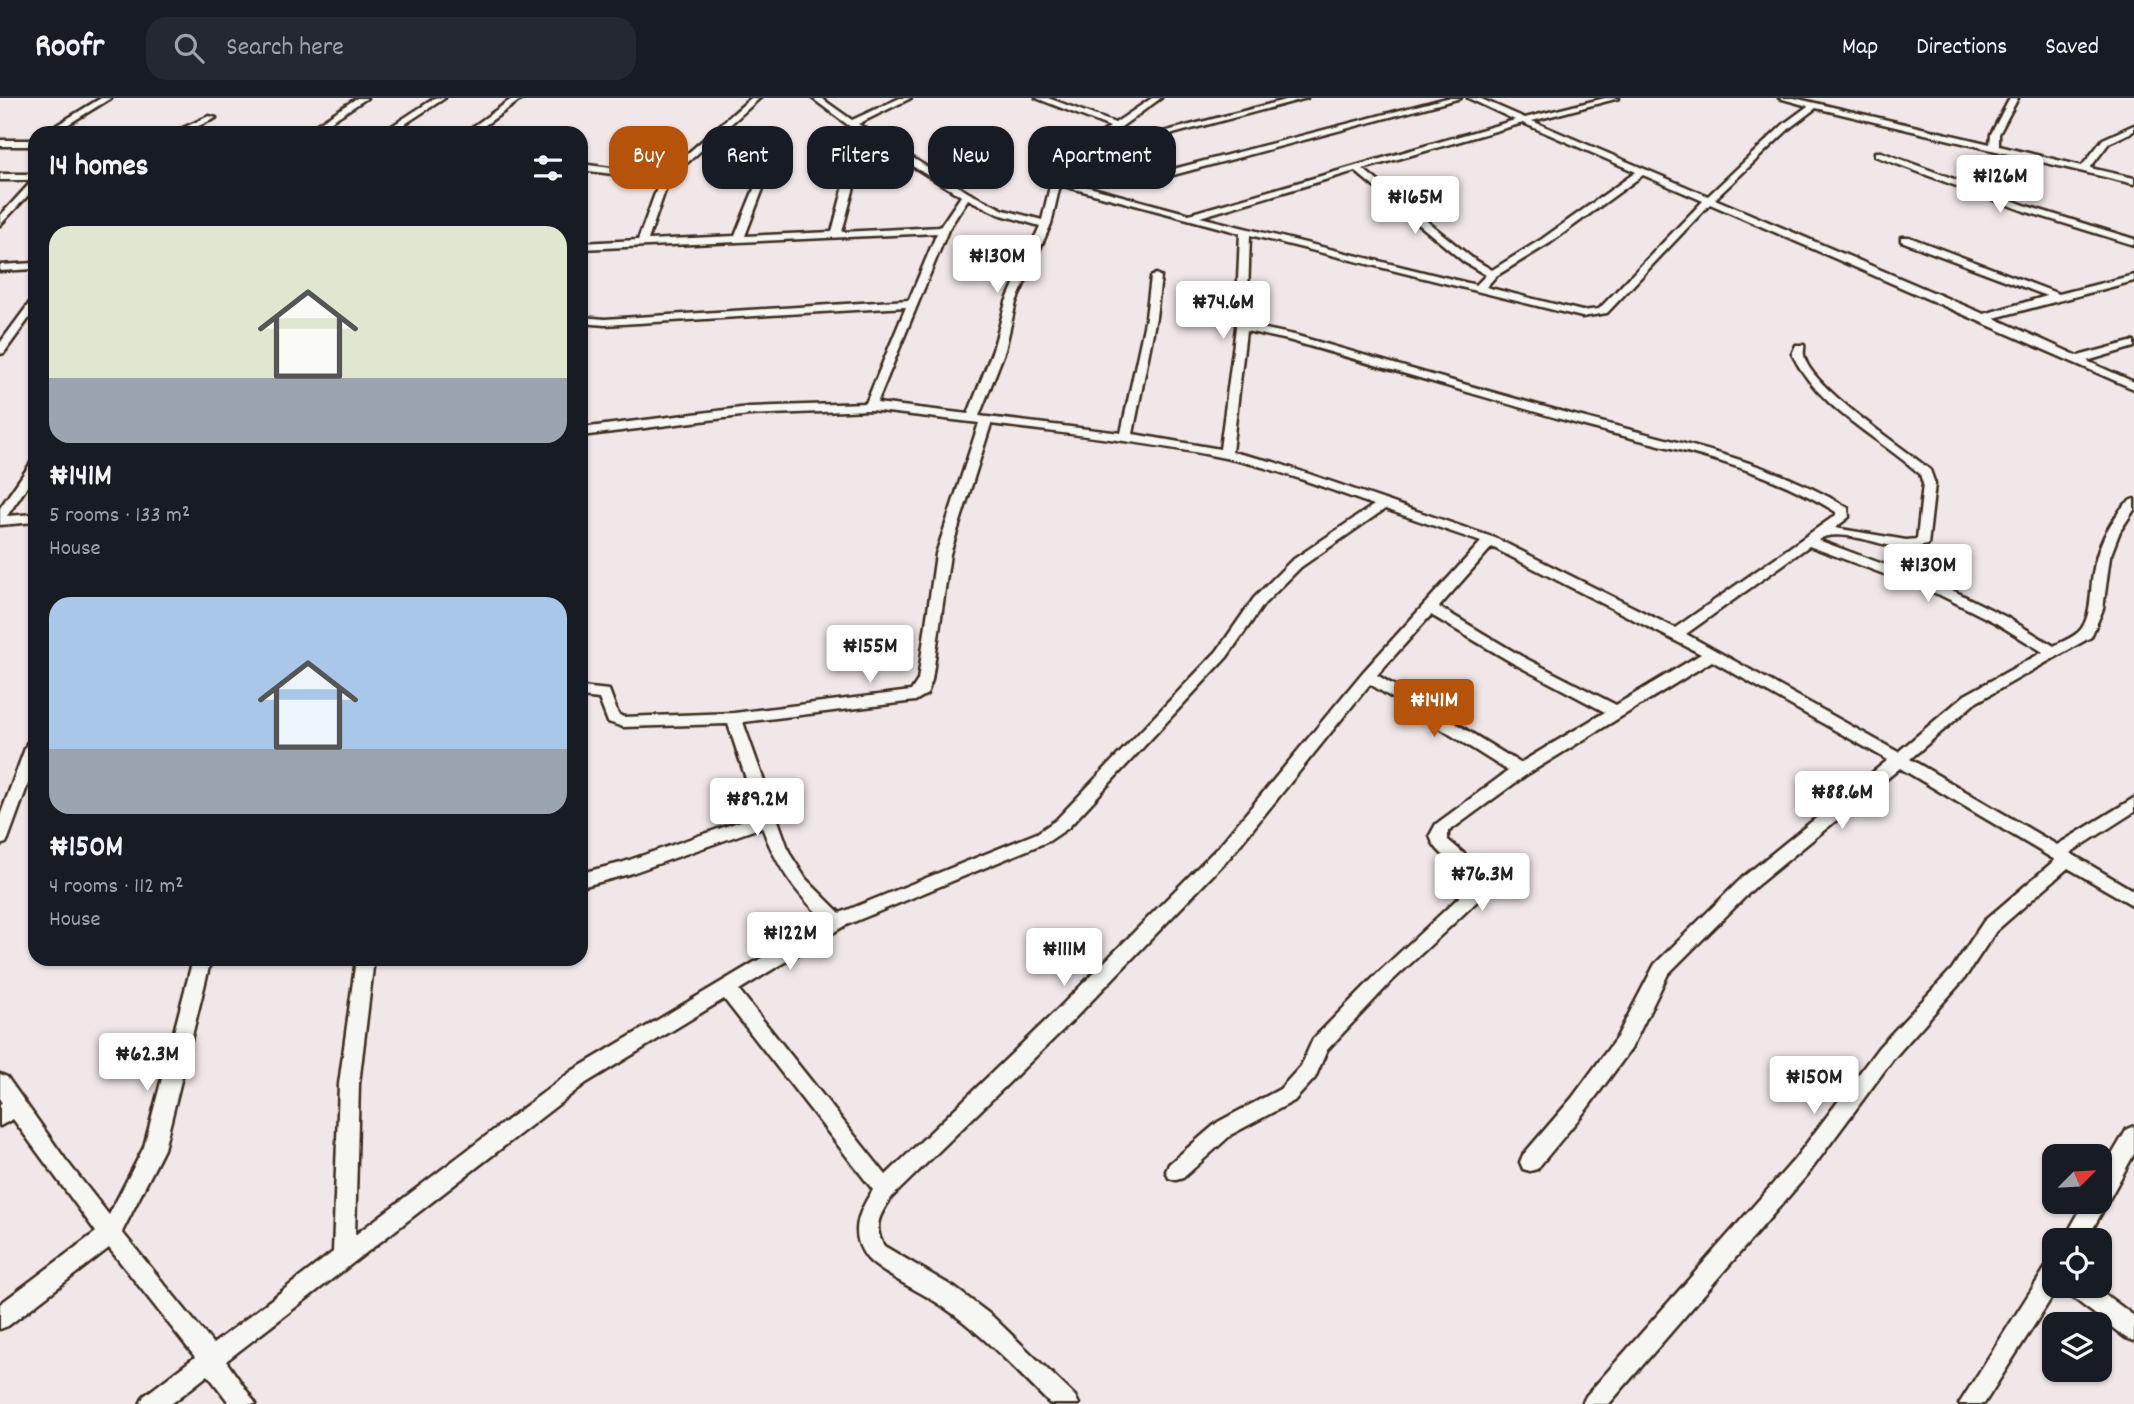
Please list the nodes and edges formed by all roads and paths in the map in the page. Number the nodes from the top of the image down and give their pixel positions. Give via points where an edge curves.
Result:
1 (107, 98) edge
2 (363, 98) edge
3 (440, 98) edge
4 (519, 98) edge
5 (756, 98) edge
6 (907, 98) edge
7 (1040, 98) edge
8 (1303, 98) edge
9 (1457, 98) edge
10 (1472, 98) edge
11 (1783, 98) edge
12 (2014, 98) edge
13 (1150, 99) edge
14 (1615, 99) edge
15 (825, 100) edge
16 (1814, 106) junction
17 (212, 118) dead end
18 (1523, 121) junction
19 (850, 124) junction
20 (60, 126) edge
21 (193, 126) edge
22 (318, 126) edge
23 (396, 126) edge
24 (478, 126) edge
25 (853, 126) edge
26 (1115, 126) joint
27 (2134, 128) edge
28 (1176, 131) edge
29 (28, 142) edge
30 (0, 143) edge
31 (1994, 149) junction
32 (1878, 154) dead end
33 (688, 158) edge
34 (914, 163) edge
35 (588, 168) edge
36 (1357, 168) junction
37 (2084, 169) junction
38 (1176, 170) edge
39 (609, 171) edge
40 (1641, 172) junction
41 (0, 177) edge
42 (28, 177) edge
43 (2134, 181) edge
44 (661, 189) edge
45 (758, 189) edge
46 (848, 189) edge
47 (1054, 189) edge
48 (1085, 189) edge
49 (28, 190) edge
50 (966, 195) junction
51 (1709, 202) junction
52 (1188, 217) junction
53 (0, 222) edge
54 (1046, 225) junction
55 (943, 230) junction
56 (1245, 230) junction
57 (836, 236) junction
58 (1905, 239) dead end
59 (738, 241) junction
60 (2134, 242) edge
61 (642, 244) junction
62 (588, 246) edge
63 (28, 267) edge
64 (0, 268) edge
65 (1492, 274) junction
66 (1156, 276) dead end
67 (2134, 278) edge
68 (1479, 288) junction
69 (2058, 297) junction
70 (913, 303) junction
71 (28, 313) edge
72 (1984, 318) junction
73 (588, 321) edge
74 (1241, 327) junction
75 (2134, 344) edge
76 (1800, 347) dead end
77 (0, 351) edge
78 (2077, 360) junction
79 (2134, 386) edge
80 (870, 406) junction
81 (979, 420) junction
82 (588, 431) edge
83 (1126, 438) junction
84 (1226, 454) junction
85 (28, 477) edge
86 (2134, 503) edge
87 (1384, 504) junction
88 (28, 517) edge
89 (0, 519) edge
90 (1822, 531) junction
91 (1490, 541) junction
92 (1808, 541) junction
93 (1429, 607) junction
94 (1676, 634) junction
95 (2056, 653) junction
96 (1712, 654) junction
97 (1368, 676) junction
98 (588, 693) edge
99 (1617, 712) junction
100 (734, 718) junction
101 (1898, 759) junction
102 (28, 762) edge
103 (1520, 771) junction
104 (2134, 804) edge
105 (769, 818) junction
106 (0, 839) edge
107 (2061, 857) junction
108 (588, 878) edge
109 (2134, 899) edge
110 (838, 921) junction
111 (200, 966) edge
112 (364, 966) edge
113 (726, 987) junction
114 (0, 1083) edge
115 (7, 1112) edge
116 (2134, 1135) edge
117 (1530, 1162) dead end
118 (1176, 1171) dead end
119 (2112, 1173) edge
120 (885, 1190) junction
121 (110, 1234) junction
122 (344, 1256) junction
123 (2042, 1293) edge
124 (2092, 1298) edge
125 (0, 1318) edge
126 (2134, 1330) edge
127 (210, 1357) junction
128 (152, 1404) edge
129 (244, 1404) edge
130 (1068, 1404) edge
131 (1594, 1404) edge
132 (1970, 1404) edge

1 - 20 street
2 - 22 street
3 - 23 street
4 - 24 street
5 - 33 street
6 - 19 street
7 - 26 street
8 - 28 street
9 - 38 street
10 - 18 street
11 - 16 street
12 - 31 street via 1995,134
13 - 26 street
14 - 18 street
15 - 19 street
16 - 31 street
16 - 51 street via 1788,125
17 - 21 street
18 - 36 street
18 - 40 street
19 - 25 street
27 - 37 street via 2106,142
29 - 30 street
31 - 37 street
32 - 60 street via 2027,209
34 - 50 street
35 - 39 street
36 - 52 street
36 - 65 street via 1468,260
37 - 43 street
40 - 51 street
40 - 65 street
41 - 42 street
44 - 61 street
45 - 59 street
46 - 57 street
47 - 54 street
48 - 52 street
49 - 53 street
50 - 54 street via 1001,212
50 - 55 street
51 - 68 street via 1603,311 1582,314
51 - 72 street
52 - 56 street
54 - 81 street via 1012,302
55 - 57 street
55 - 70 street
56 - 68 street
56 - 74 street
57 - 59 street
58 - 69 street
59 - 61 street
61 - 62 street
63 - 64 street
65 - 68 street
66 - 83 street via 1152,317
67 - 69 street
69 - 72 street
70 - 73 street
70 - 80 street
71 - 77 street
72 - 78 street
74 - 84 street
74 - 90 street via 1737,461 1837,505 1842,517
75 - 78 street
76 - 90 street via 1797,354 1807,371 1838,403 1926,473 1929,484 1923,542 1906,544
78 - 79 street
80 - 81 street
80 - 82 street via 749,411
81 - 83 street
81 - 100 street via 943,554 922,690 904,699
83 - 84 street
84 - 87 street
85 - 89 street
86 - 95 street via 2114,530 2101,565 2095,621 2086,634
87 - 91 street
87 - 110 street via 1296,564 1259,601 1222,654 1062,824 1043,837
88 - 89 street
90 - 92 street
91 - 93 street
91 - 94 street
92 - 94 street
92 - 95 street via 1945,592
93 - 97 street
93 - 99 street
94 - 96 street
95 - 101 street via 1970,699
96 - 99 street
96 - 101 street
97 - 103 street
97 - 120 street via 1225,851
98 - 100 street via 604,694 613,720 623,722
99 - 103 street
100 - 105 street
101 - 107 street
101 - 117 street via 1749,882 1661,969 1624,1043
102 - 106 street
103 - 118 street via 1438,835 1477,875 1480,888 1320,1045 1308,1072 1287,1095 1225,1128
104 - 107 street
105 - 108 street
105 - 110 street via 790,870
107 - 109 street
107 - 131 street via 1990,926 1958,974 1886,1053 1801,1167
110 - 113 street
111 - 121 street via 154,1149
112 - 122 street via 349,1084
113 - 120 street
113 - 122 street via 579,1076
114 - 115 street
115 - 121 street
116 - 119 street
120 - 130 street via 865,1226 876,1254 984,1324
121 - 125 street
121 - 127 street
122 - 127 street
123 - 132 street
124 - 126 street
127 - 128 street
127 - 129 street

